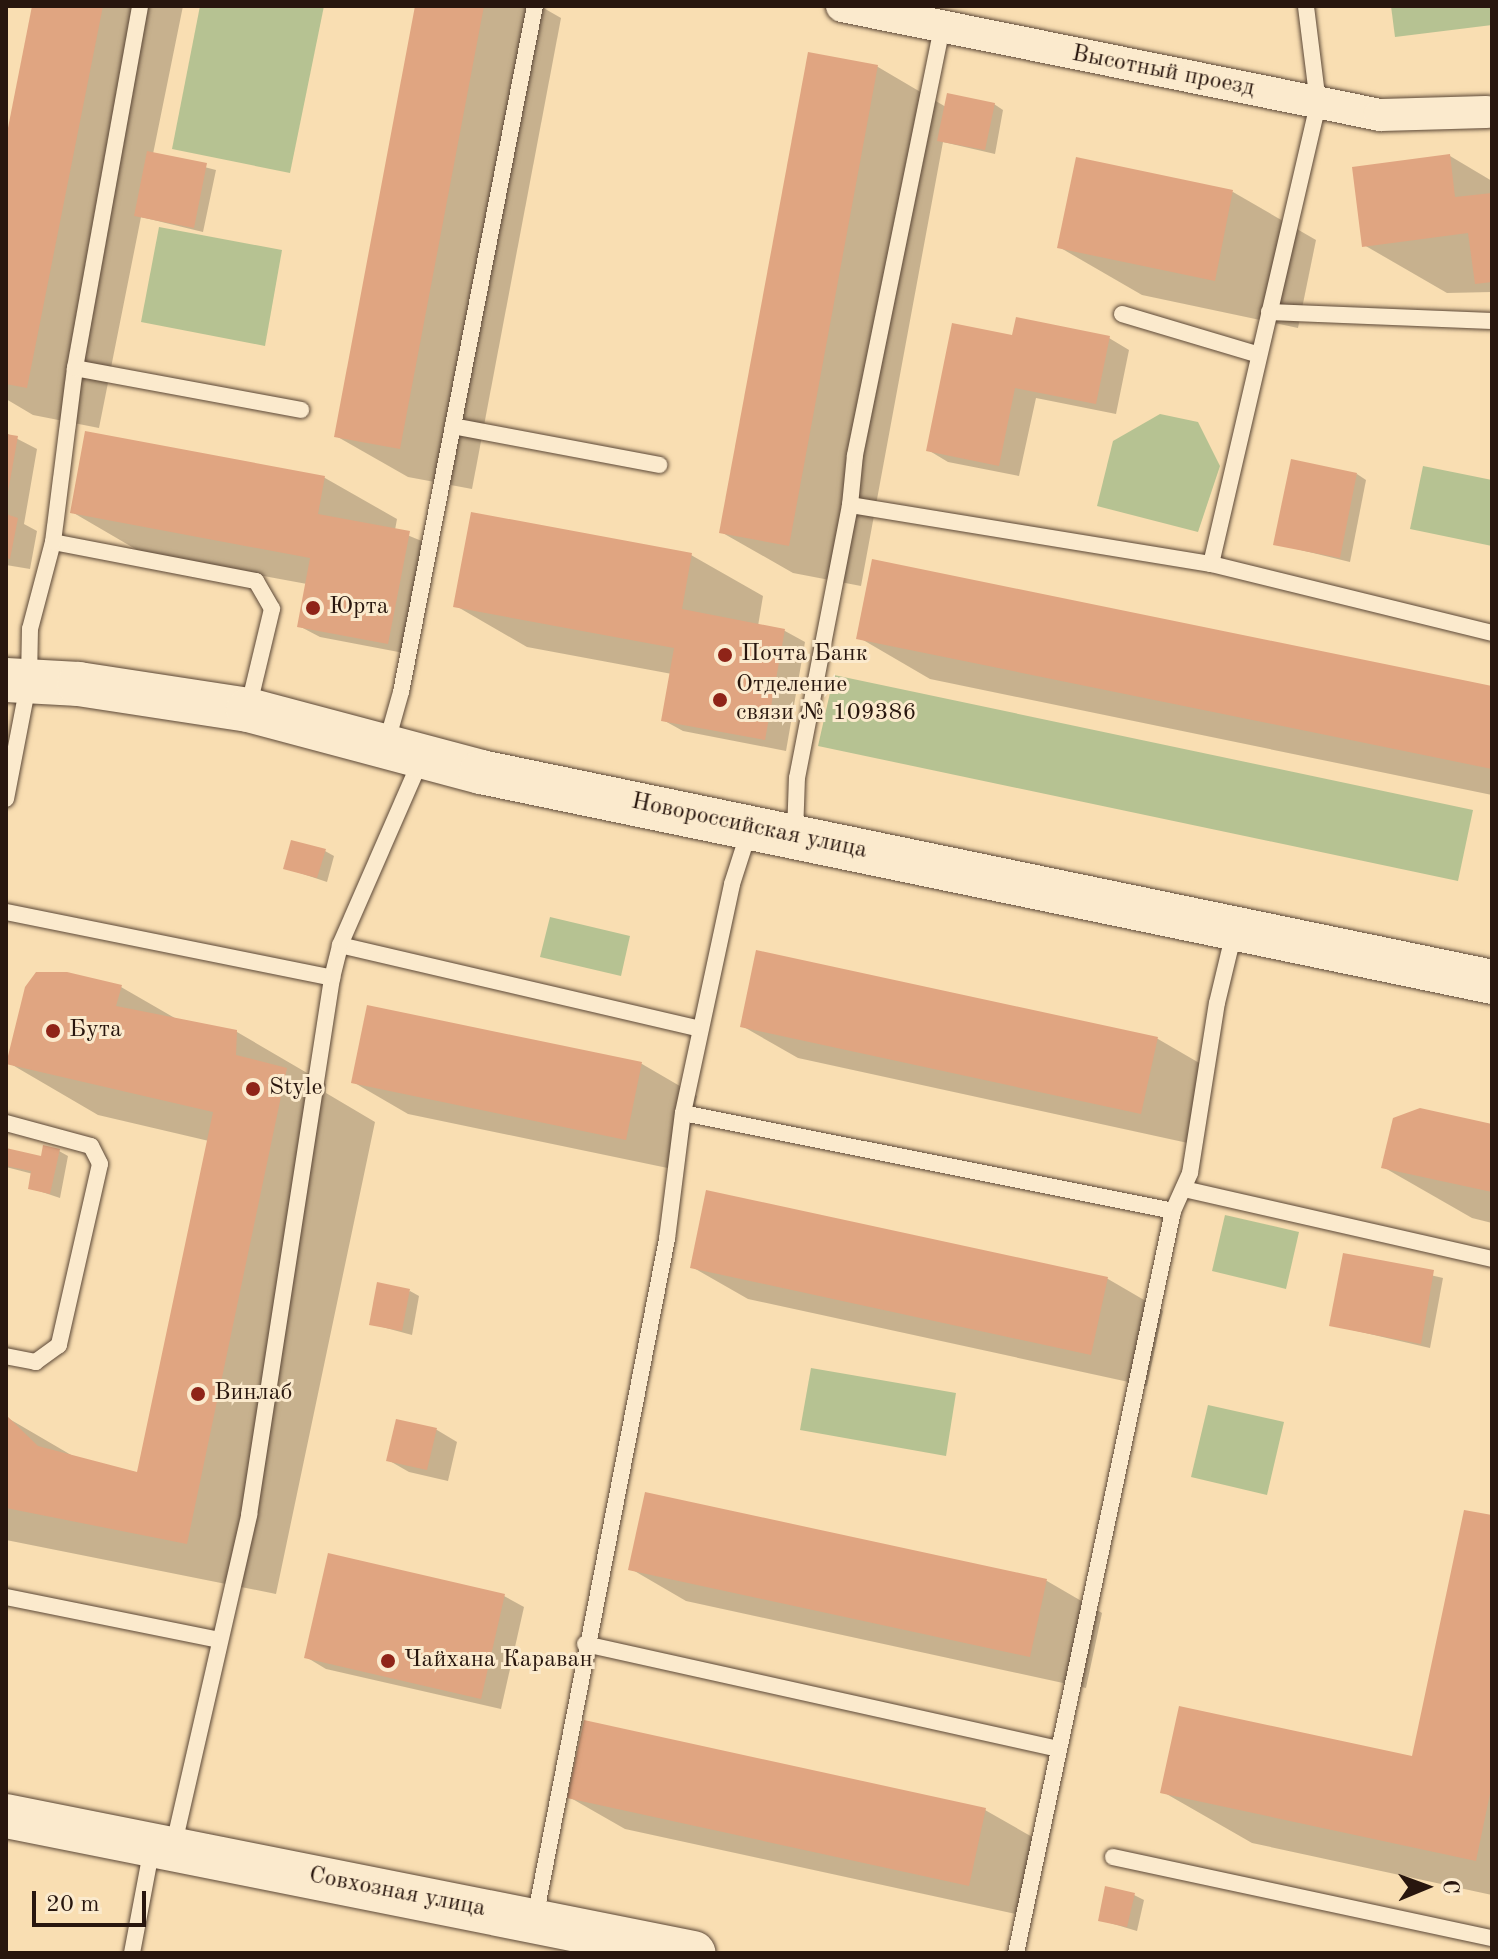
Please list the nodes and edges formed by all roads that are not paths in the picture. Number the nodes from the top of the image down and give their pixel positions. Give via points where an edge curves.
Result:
1 (140, 6) edge
2 (535, 6) edge
3 (842, 6) edge
4 (1306, 6) edge
5 (942, 28) junction
6 (1318, 103) junction
7 (1487, 112) dead end
8 (1269, 312) junction
9 (1122, 314) dead end
10 (1492, 321) edge
11 (1256, 354) junction
12 (75, 368) junction
13 (301, 410) dead end
14 (453, 426) junction
15 (659, 465) dead end
16 (850, 505) junction
17 (53, 542) junction
18 (1211, 564) junction
19 (1492, 633) edge
20 (18, 680) edge
21 (248, 710) junction
22 (404, 752) junction
23 (6, 799) edge
24 (750, 827) junction
25 (795, 836) junction
26 (6, 912) edge
27 (1235, 930) junction
28 (340, 945) junction
29 (332, 978) junction
30 (1492, 982) edge
31 (700, 1029) junction
32 (683, 1113) junction
33 (6, 1123) edge
34 (1184, 1189) junction
35 (1173, 1211) junction
36 (1492, 1259) edge
37 (6, 1356) edge
38 (6, 1597) edge
39 (220, 1640) junction
40 (585, 1644) junction
41 (1057, 1749) junction
42 (6, 1816) edge
43 (162, 1848) junction
44 (1113, 1857) dead end
45 (534, 1920) junction
46 (1492, 1938) edge
47 (132, 1953) edge
48 (693, 1953) edge
49 (1016, 1953) edge

1 - 12 lane
2 - 14 lane
3 - 5 street, Высотный проезд
4 - 6 lane
5 - 6 street, Высотный проезд
5 - 16 lane via 855,455
6 - 7 street, Высотный проезд via 1380,115
6 - 8 lane
8 - 10 lane
8 - 11 lane
9 - 11 lane
11 - 18 lane
12 - 13 lane
12 - 17 lane
14 - 15 lane
14 - 22 lane
16 - 18 lane
16 - 25 lane via 797,778
17 - 20 lane
17 - 21 lane via 256,581 272,609
18 - 19 lane
20 - 21 street, Новороссийская улица
20 - 23 lane
21 - 22 street, Новороссийская улица
22 - 24 street, Новороссийская улица
22 - 28 lane
24 - 25 street, Новороссийская улица
24 - 31 lane
25 - 27 street, Новороссийская улица
26 - 29 lane
27 - 30 street, Новороссийская улица
27 - 34 lane
28 - 29 lane
28 - 31 lane
29 - 39 lane via 249,1515
31 - 32 lane
32 - 35 lane
32 - 40 lane via 667,1239
33 - 37 lane via 91,1146 100,1164 59,1345 36,1362
34 - 35 lane
34 - 36 lane
35 - 41 lane
38 - 39 lane
39 - 43 lane
40 - 41 lane
40 - 45 lane
41 - 49 lane
42 - 43 street, Совхозная улица
43 - 45 street, Совхозная улица
43 - 47 lane
44 - 46 lane
45 - 48 street, Совхозная улица

